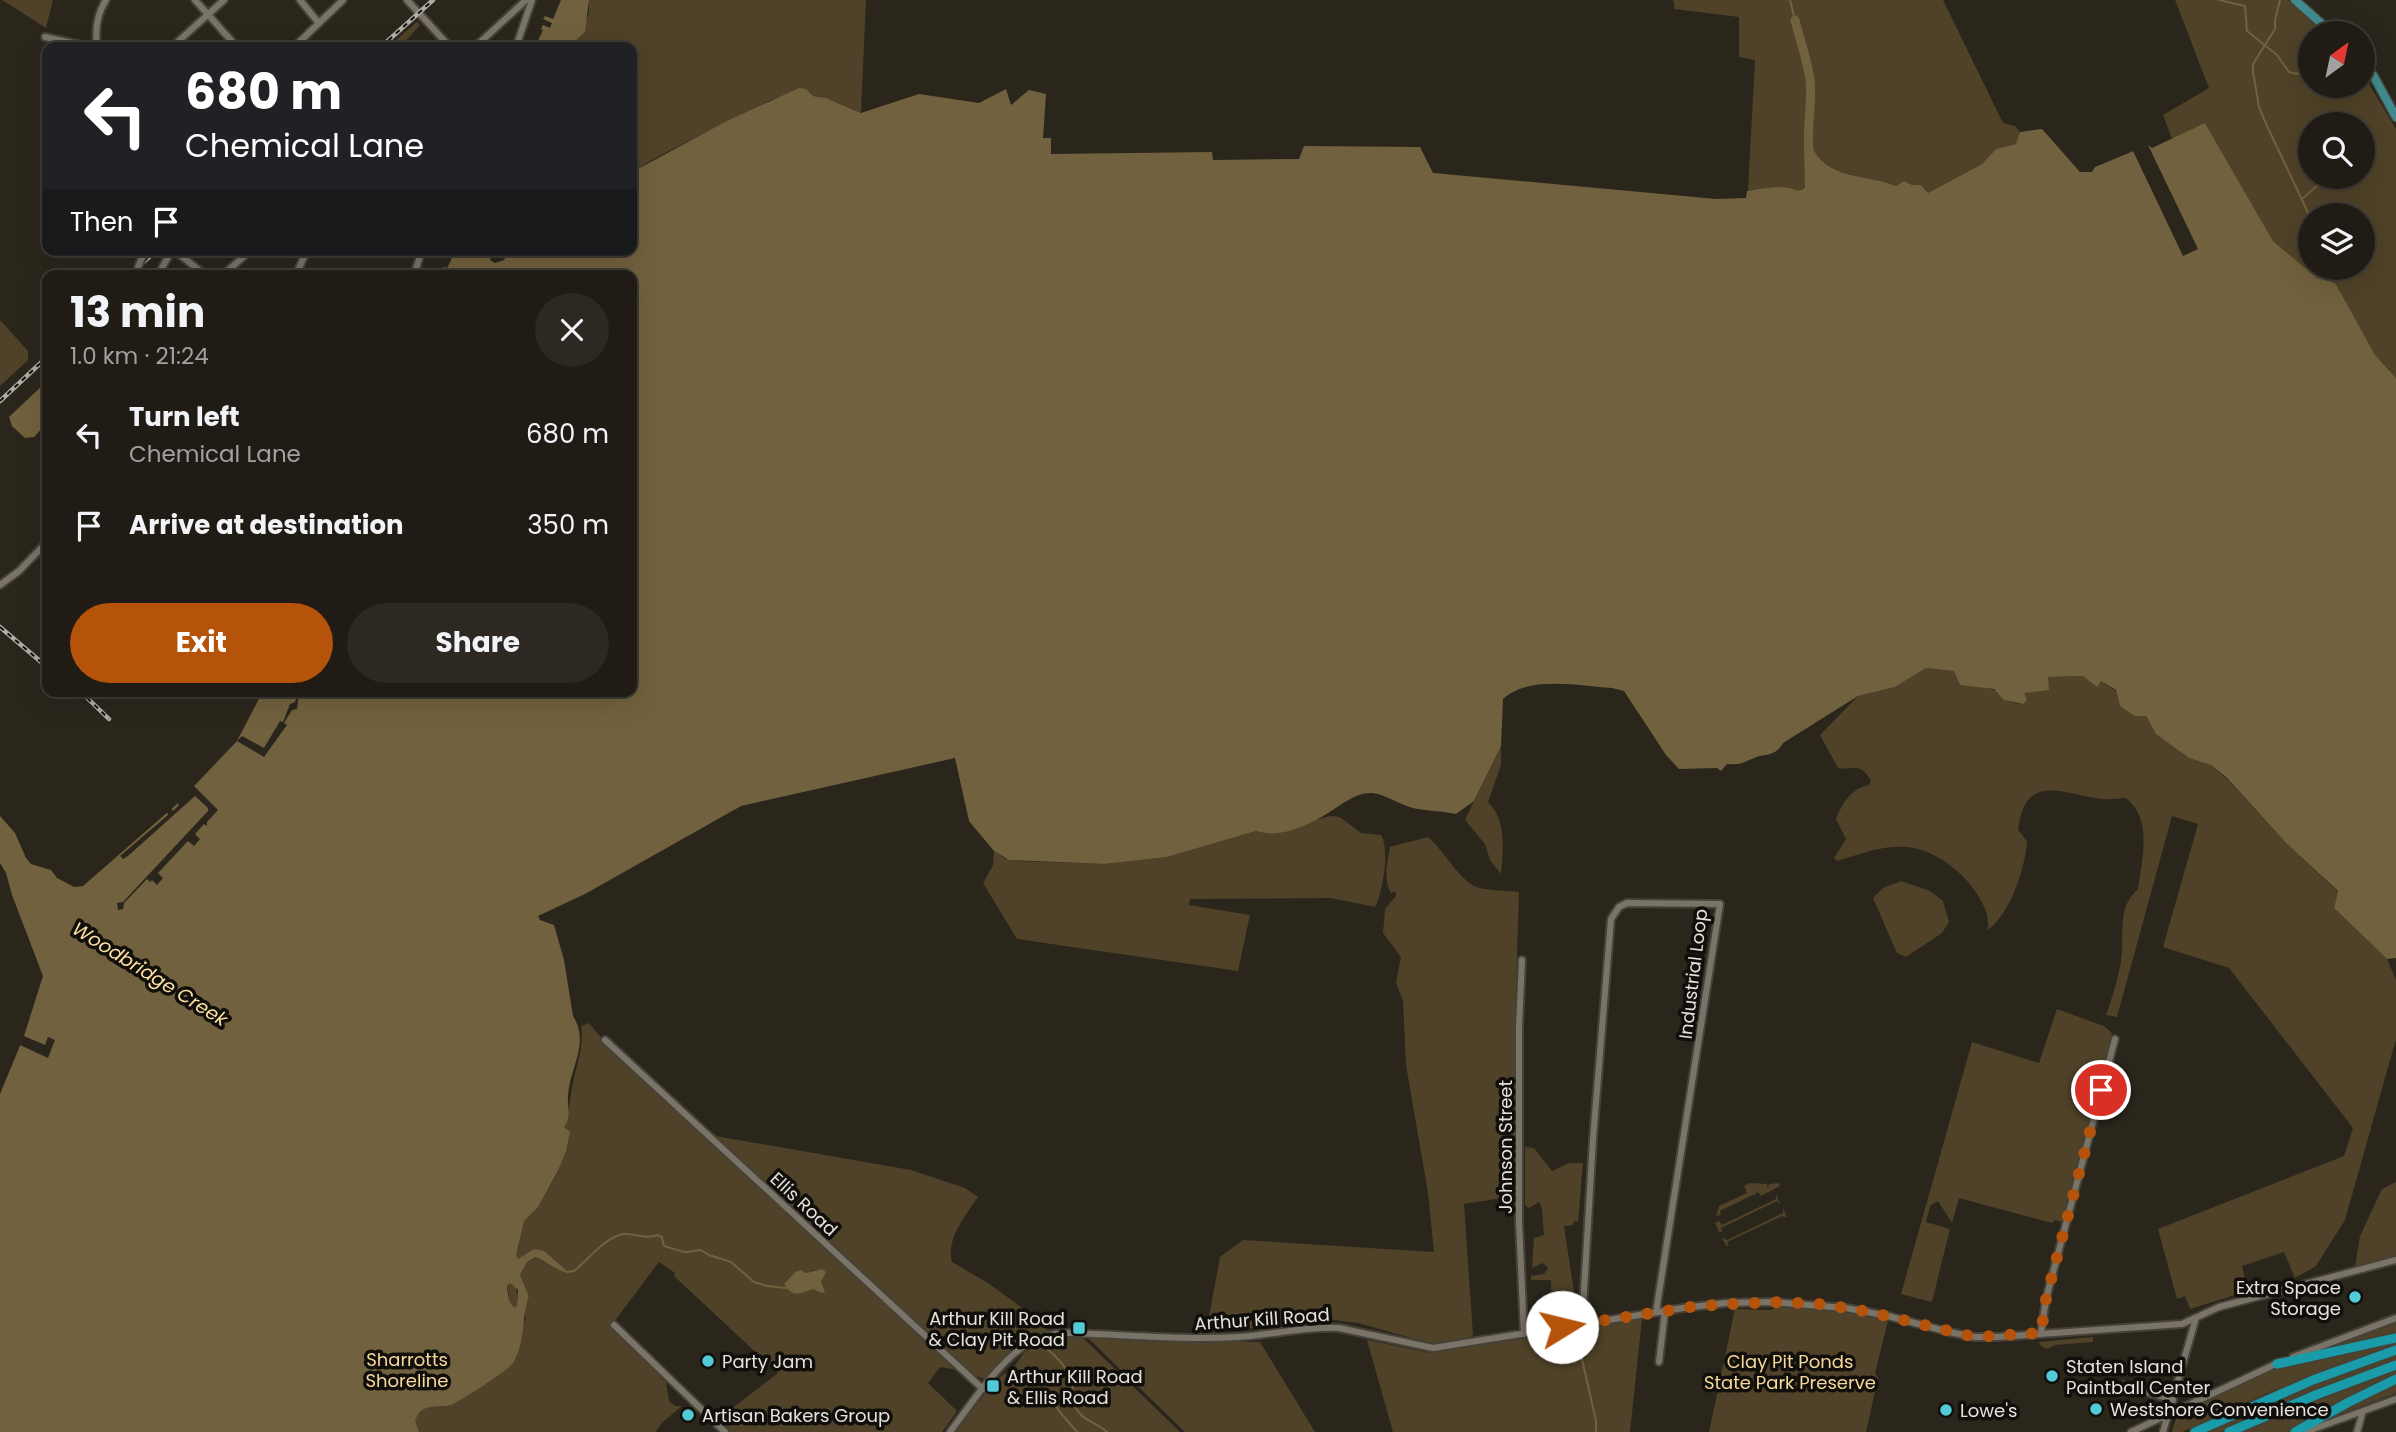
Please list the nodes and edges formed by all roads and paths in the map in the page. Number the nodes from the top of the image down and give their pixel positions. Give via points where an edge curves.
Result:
1 (106, 0) edge
2 (195, 0) edge
3 (224, 0) edge
4 (300, 0) edge
5 (332, 0) edge
6 (343, 0) edge
7 (407, 0) edge
8 (526, 0) edge
9 (532, 0) edge
10 (2295, 0) edge
11 (334, 8) junction
12 (208, 15) junction
13 (2319, 21) edge
14 (318, 22) junction
15 (45, 37) dead end
16 (68, 42) edge
17 (97, 42) edge
18 (178, 42) edge
19 (232, 42) edge
20 (299, 42) edge
21 (445, 42) edge
22 (480, 42) edge
23 (518, 42) edge
24 (2375, 79) edge
25 (2396, 117) edge
26 (181, 256) edge
27 (244, 256) edge
28 (199, 270) edge
29 (229, 270) edge
30 (42, 547) edge
31 (0, 586) edge
32 (1522, 960) dead end
33 (2115, 1039) dead end
34 (605, 1040) dead end
35 (2396, 1260) edge
36 (1665, 1311) junction
37 (1656, 1312) junction
38 (2196, 1318) junction
39 (2396, 1318) edge
40 (1582, 1324) junction
41 (614, 1325) dead end
42 (2041, 1333) junction
43 (1524, 1334) junction
44 (2396, 1338) edge
45 (2396, 1350) edge
46 (1659, 1362) dead end
47 (2277, 1364) junction
48 (2396, 1365) edge
49 (2396, 1379) edge
50 (2124, 1385) dead end
51 (983, 1389) junction
52 (2396, 1399) edge
53 (2173, 1400) junction
54 (2363, 1411) junction
55 (2169, 1413) junction
56 (2164, 1430) edge
57 (725, 1432) edge
58 (950, 1432) edge
59 (2131, 1432) edge
60 (2195, 1432) edge
61 (2229, 1432) edge
62 (2295, 1432) edge
63 (2305, 1432) edge
64 (2357, 1432) edge

1 - 17 street via 97,24
2 - 12 street
3 - 12 street
4 - 14 street
5 - 11 street
6 - 11 street
7 - 21 street
8 - 22 street
9 - 23 street
10 - 13 main road
11 - 14 street
12 - 18 street
12 - 19 street
14 - 20 street
15 - 16 street
24 - 25 main road
26 - 28 street
27 - 29 street
30 - 31 street
32 - 43 street, Johnson Street via 1519,1238
33 - 42 street
34 - 51 street, Ellis Road
35 - 38 street, Arthur Kill Road via 2219,1307
36 - 37 street, Arthur Kill Road
36 - 42 street, Arthur Kill Road via 1726,1303 1796,1303 1870,1312 1974,1337
36 - 46 street
37 - 40 street, Arthur Kill Road
37 - 40 street, Industrial Loop via 1720,904 1627,903 1611,919
38 - 42 street, Arthur Kill Road via 2175,1324
38 - 53 street
39 - 47 street
40 - 43 street, Arthur Kill Road
41 - 57 street
43 - 51 street, Arthur Kill Road via 1433,1348 1324,1327 1197,1339 1061,1334 1027,1345
44 - 47 highway
45 - 60 highway via 2313,1380
47 - 55 street
48 - 61 highway
49 - 62 highway
50 - 53 street
51 - 58 street, Arthur Kill Road
52 - 54 street
53 - 55 street
54 - 63 street
54 - 64 street
55 - 56 street
55 - 59 street

